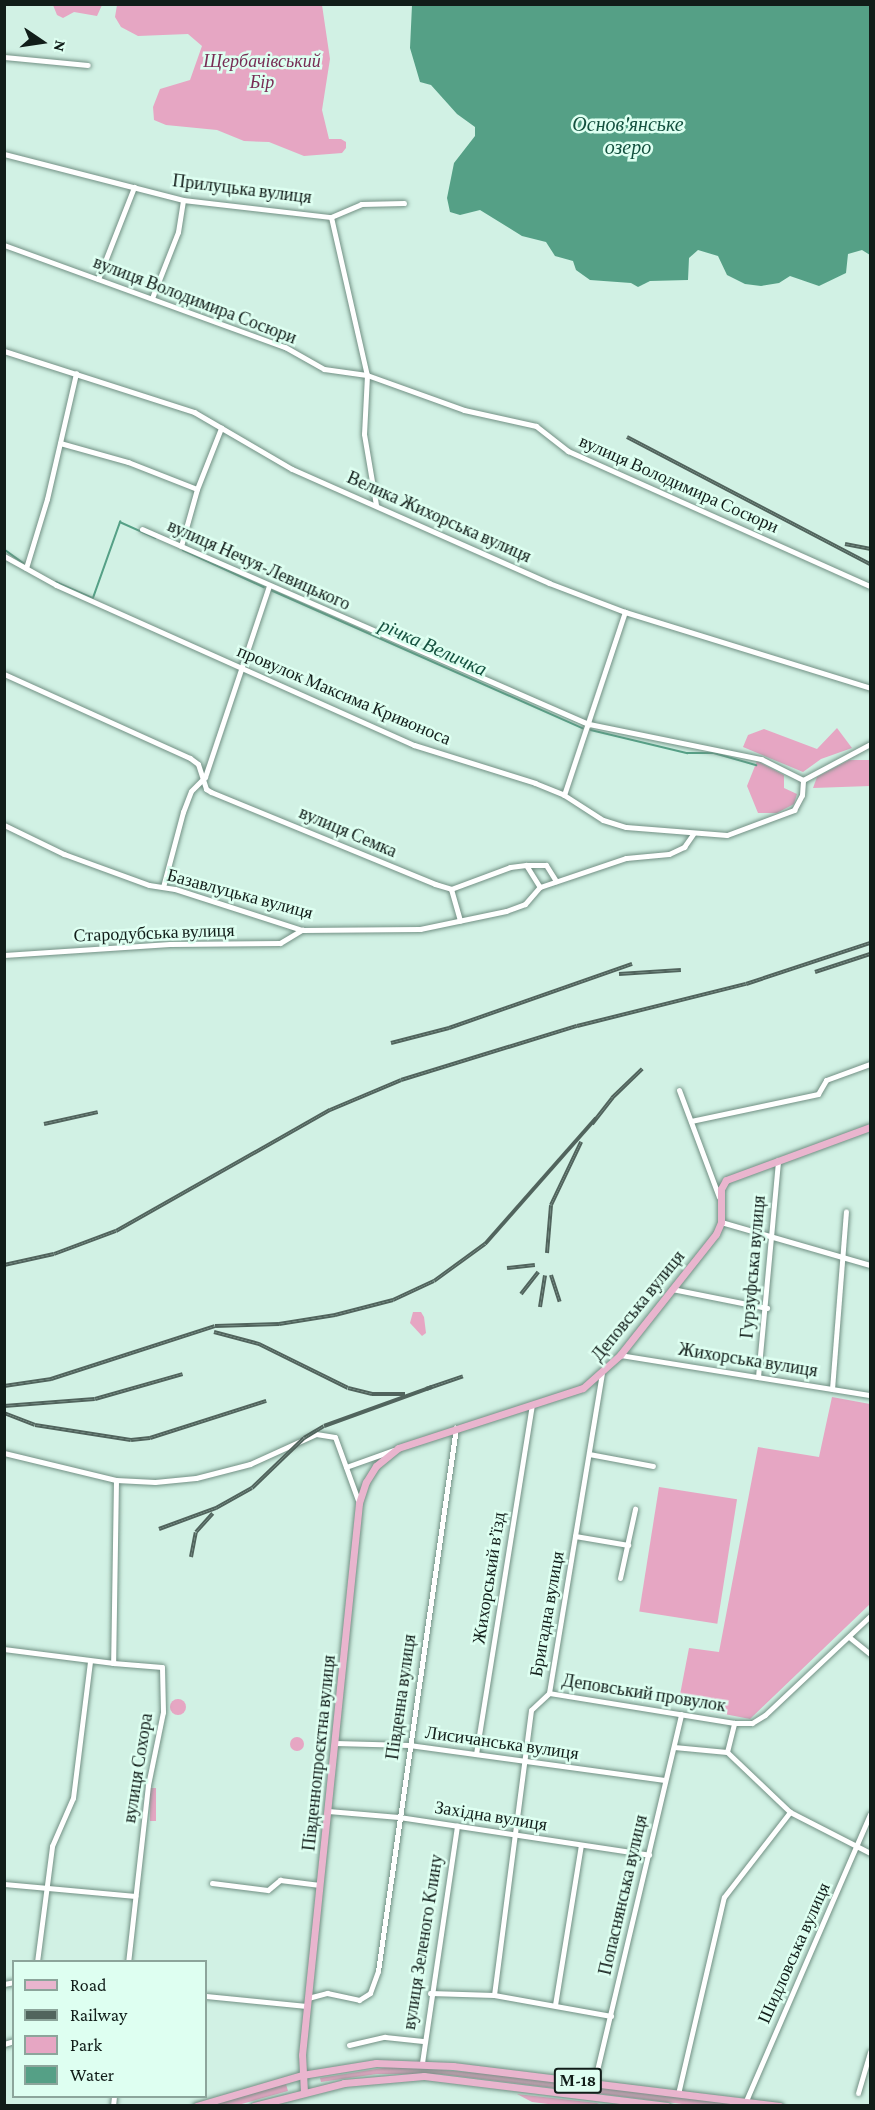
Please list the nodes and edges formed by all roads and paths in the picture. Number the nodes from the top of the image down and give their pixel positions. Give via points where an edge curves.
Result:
1 (4, 57) edge
2 (88, 65) dead end
3 (4, 154) edge
4 (134, 187) junction
5 (183, 200) junction
6 (404, 203) dead end
7 (331, 217) junction
8 (4, 245) edge
9 (98, 279) junction
10 (152, 298) junction
11 (4, 351) edge
12 (76, 373) junction
13 (367, 375) junction
14 (221, 428) junction
15 (60, 443) junction
16 (197, 489) junction
17 (376, 505) junction
18 (142, 529) dead end
19 (181, 546) junction
20 (4, 556) edge
21 (26, 568) junction
22 (269, 586) junction
23 (870, 586) edge
24 (625, 612) junction
25 (240, 668) junction
26 (4, 674) edge
27 (870, 688) edge
28 (589, 724) junction
29 (870, 744) edge
30 (205, 777) junction
31 (803, 780) junction
32 (564, 795) junction
33 (4, 825) edge
34 (693, 834) junction
35 (526, 865) junction
36 (556, 881) junction
37 (162, 887) junction
38 (540, 887) junction
39 (451, 889) junction
40 (460, 921) junction
41 (302, 930) junction
42 (5, 954) edge
43 (870, 1064) edge
44 (679, 1090) dead end
45 (691, 1121) junction
46 (870, 1127) edge
47 (778, 1160) junction
48 (719, 1197) junction
49 (846, 1212) dead end
50 (721, 1222) junction
51 (771, 1236) junction
52 (843, 1257) junction
53 (870, 1265) edge
54 (672, 1289) junction
55 (767, 1308) junction
56 (620, 1355) junction
57 (602, 1374) junction
58 (758, 1377) junction
59 (832, 1389) junction
60 (870, 1395) edge
61 (532, 1406) junction
62 (456, 1428) junction
63 (398, 1448) junction
64 (4, 1453) edge
65 (589, 1454) junction
66 (653, 1466) dead end
67 (346, 1467) junction
68 (116, 1480) junction
69 (359, 1503) junction
70 (635, 1509) dead end
71 (575, 1536) junction
72 (628, 1545) junction
73 (620, 1578) dead end
74 (870, 1616) edge
75 (849, 1637) junction
76 (4, 1649) edge
77 (870, 1654) edge
78 (90, 1661) junction
79 (113, 1663) junction
80 (549, 1693) junction
81 (681, 1714) junction
82 (734, 1723) junction
83 (335, 1743) junction
84 (409, 1745) junction
85 (674, 1747) junction
86 (727, 1752) junction
87 (476, 1754) junction
88 (527, 1761) junction
89 (665, 1780) junction
90 (328, 1811) junction
91 (790, 1812) junction
92 (870, 1814) edge
93 (399, 1816) junction
94 (457, 1826) junction
95 (517, 1835) junction
96 (581, 1845) junction
97 (857, 1847) junction
98 (870, 1853) edge
99 (649, 1855) junction
100 (212, 1883) dead end
101 (4, 1884) edge
102 (320, 1885) junction
103 (45, 1889) junction
104 (135, 1896) junction
105 (37, 1960) edge
106 (128, 1960) edge
107 (430, 1993) junction
108 (494, 1995) junction
109 (207, 1996) edge
110 (308, 2002) junction
111 (555, 2005) junction
112 (610, 2016) junction
113 (423, 2041) junction
114 (349, 2045) dead end
115 (870, 2052) edge
116 (422, 2063) junction
117 (302, 2075) junction
118 (594, 2083) junction
119 (304, 2092) junction
120 (858, 2093) dead end
121 (678, 2094) junction
122 (745, 2103) junction
123 (764, 2104) edge
124 (196, 2106) edge
125 (254, 2106) edge
126 (667, 2106) edge
127 (780, 2106) edge

1 - 2 street
3 - 4 street, Прилуцька вулиця
4 - 5 street, Прилуцька вулиця
4 - 9 street
5 - 7 street, Прилуцька вулиця
5 - 10 street via 178,232
6 - 7 street via 361,204
7 - 13 street, Прилуцька вулиця
8 - 9 street, вулиця Володимира Сосюри
9 - 10 street, вулиця Володимира Сосюри
10 - 13 street, вулиця Володимира Сосюри via 285,347 324,369
11 - 12 street, Велика Жихорська вулиця
12 - 14 street, Велика Жихорська вулиця via 194,412
12 - 15 street
13 - 17 street, Прилуцька вулиця via 364,434
13 - 23 street, вулиця Володимира Сосюри via 464,410 543,429 568,451
14 - 16 street
14 - 17 street, Велика Жихорська вулиця via 292,469
15 - 16 street via 129,462
15 - 21 street
16 - 19 street
17 - 24 street, Велика Жихорська вулиця via 549,583
18 - 19 street, вулиця Нечуя-Левицького
19 - 22 street, вулиця Нечуя-Левицького
20 - 21 street, провулок Максима Кривоноса
21 - 25 street, провулок Максима Кривоноса
22 - 25 street
22 - 28 street, вулиця Нечуя-Левицького
24 - 27 street, Велика Жихорська вулиця
24 - 28 street
25 - 30 street
25 - 32 street, провулок Максима Кривоноса via 414,745
26 - 30 street, вулиця Семка via 190,758
28 - 31 street, вулиця Нечуя-Левицького via 761,759
28 - 32 street
29 - 31 street
30 - 37 street via 191,791
30 - 39 street, вулиця Семка via 206,789 211,792
31 - 34 street, провулок Максима Кривоноса via 802,795 794,810 727,835
32 - 34 street, провулок Максима Кривоноса via 603,820 626,827
33 - 37 street, Базавлуцька вулиця via 64,854
34 - 36 street via 684,847 669,854 626,858
35 - 36 street via 546,865
35 - 38 street
35 - 39 street
36 - 38 street
37 - 41 street, Базавлуцька вулиця
38 - 40 street, Базавлуцька вулиця via 516,908
39 - 40 street
40 - 41 street, Базавлуцька вулиця via 420,929
41 - 42 street, Стародубська вулиця via 280,943
43 - 45 street via 826,1080 818,1095
44 - 45 street
45 - 48 street
46 - 47 main road
47 - 48 main road via 734,1174 726,1180
47 - 51 street, Гурзуфська вулиця
48 - 50 main road
49 - 52 street
50 - 51 street
50 - 54 main road, Деповська вулиця via 716,1234
51 - 52 street
51 - 55 street, Гурзуфська вулиця
52 - 53 street
52 - 59 street
54 - 55 street
54 - 56 main road, Деповська вулиця
55 - 58 street, Гурзуфська вулиця
56 - 57 main road, Деповська вулиця
56 - 58 street, Жихорська вулиця
57 - 61 main road, Деповська вулиця via 584,1388
57 - 65 street, Бригадна вулиця
58 - 59 street, Жихорська вулиця
59 - 60 street, Жихорська вулиця
61 - 62 main road, Деповська вулиця
61 - 87 street, Жихорський в’їзд
62 - 63 main road, Деповська вулиця
62 - 84 street, Південна вулиця
63 - 67 street
63 - 69 main road, Південнопроєктна вулиця via 376,1466
64 - 68 street
65 - 66 street
65 - 71 street, Бригадна вулиця
67 - 68 street via 335,1437 316,1434 250,1464 196,1478
67 - 69 street
68 - 79 street
69 - 83 main road, Південнопроєктна вулиця
70 - 72 street
71 - 72 street
71 - 80 street, Бригадна вулиця
72 - 73 street
74 - 75 street
75 - 77 street
75 - 82 street via 765,1715 753,1723
76 - 78 street
78 - 79 street
78 - 103 street via 73,1798 52,1846
79 - 104 street, вулиця Сохора via 162,1667 163,1712 148,1785
80 - 81 street, Деповський провулок
80 - 88 street, Бригадна вулиця via 531,1710
81 - 82 street, Деповський провулок
81 - 85 street, Попаснянська вулиця
82 - 86 street
83 - 84 street, Лисичанська вулиця
83 - 90 main road, Південнопроєктна вулиця
84 - 87 street, Лисичанська вулиця
84 - 93 street, Південна вулиця
85 - 86 street
85 - 89 street, Попаснянська вулиця
86 - 91 street
87 - 88 street, Лисичанська вулиця
88 - 89 street, Лисичанська вулиця
88 - 95 street, Бригадна вулиця
89 - 99 street, Попаснянська вулиця
90 - 93 street, Західна вулиця
90 - 102 main road, Південнопроєктна вулиця
91 - 97 street
91 - 121 street via 724,1897
92 - 97 street, Шидловська вулиця
93 - 94 street, Західна вулиця
93 - 110 street, Південна вулиця via 378,1971 370,1993 359,2000 327,1993
94 - 95 street, Західна вулиця
94 - 107 street, вулиця Зеленого Клину
95 - 96 street, Західна вулиця
95 - 108 street, Бригадна вулиця
96 - 99 street, Західна вулиця
96 - 111 street
97 - 98 street
97 - 122 street, Шидловська вулиця
99 - 112 street, Попаснянська вулиця
100 - 102 street via 268,1890 280,1880
101 - 103 street
102 - 110 main road, Південнопроєктна вулиця
103 - 104 street
103 - 105 street
104 - 106 street, вулиця Сохора
107 - 108 street
107 - 113 street, вулиця Зеленого Клину
108 - 111 street
109 - 110 street
110 - 117 main road, Південнопроєктна вулиця
111 - 112 street
112 - 118 street, Попаснянська вулиця
113 - 114 street via 384,2037
113 - 116 street, вулиця Зеленого Клину
115 - 120 street
116 - 117 main road, М-18 via 338,2067
116 - 118 main road, М-18
117 - 119 main road, Південнопроєктна вулиця
117 - 124 main road, М-18
118 - 121 main road, М-18
119 - 125 main road, М-18
119 - 126 main road, М-18 via 371,2079 424,2076
121 - 122 main road, М-18
122 - 123 main road, М-18
123 - 127 main road, М-18

